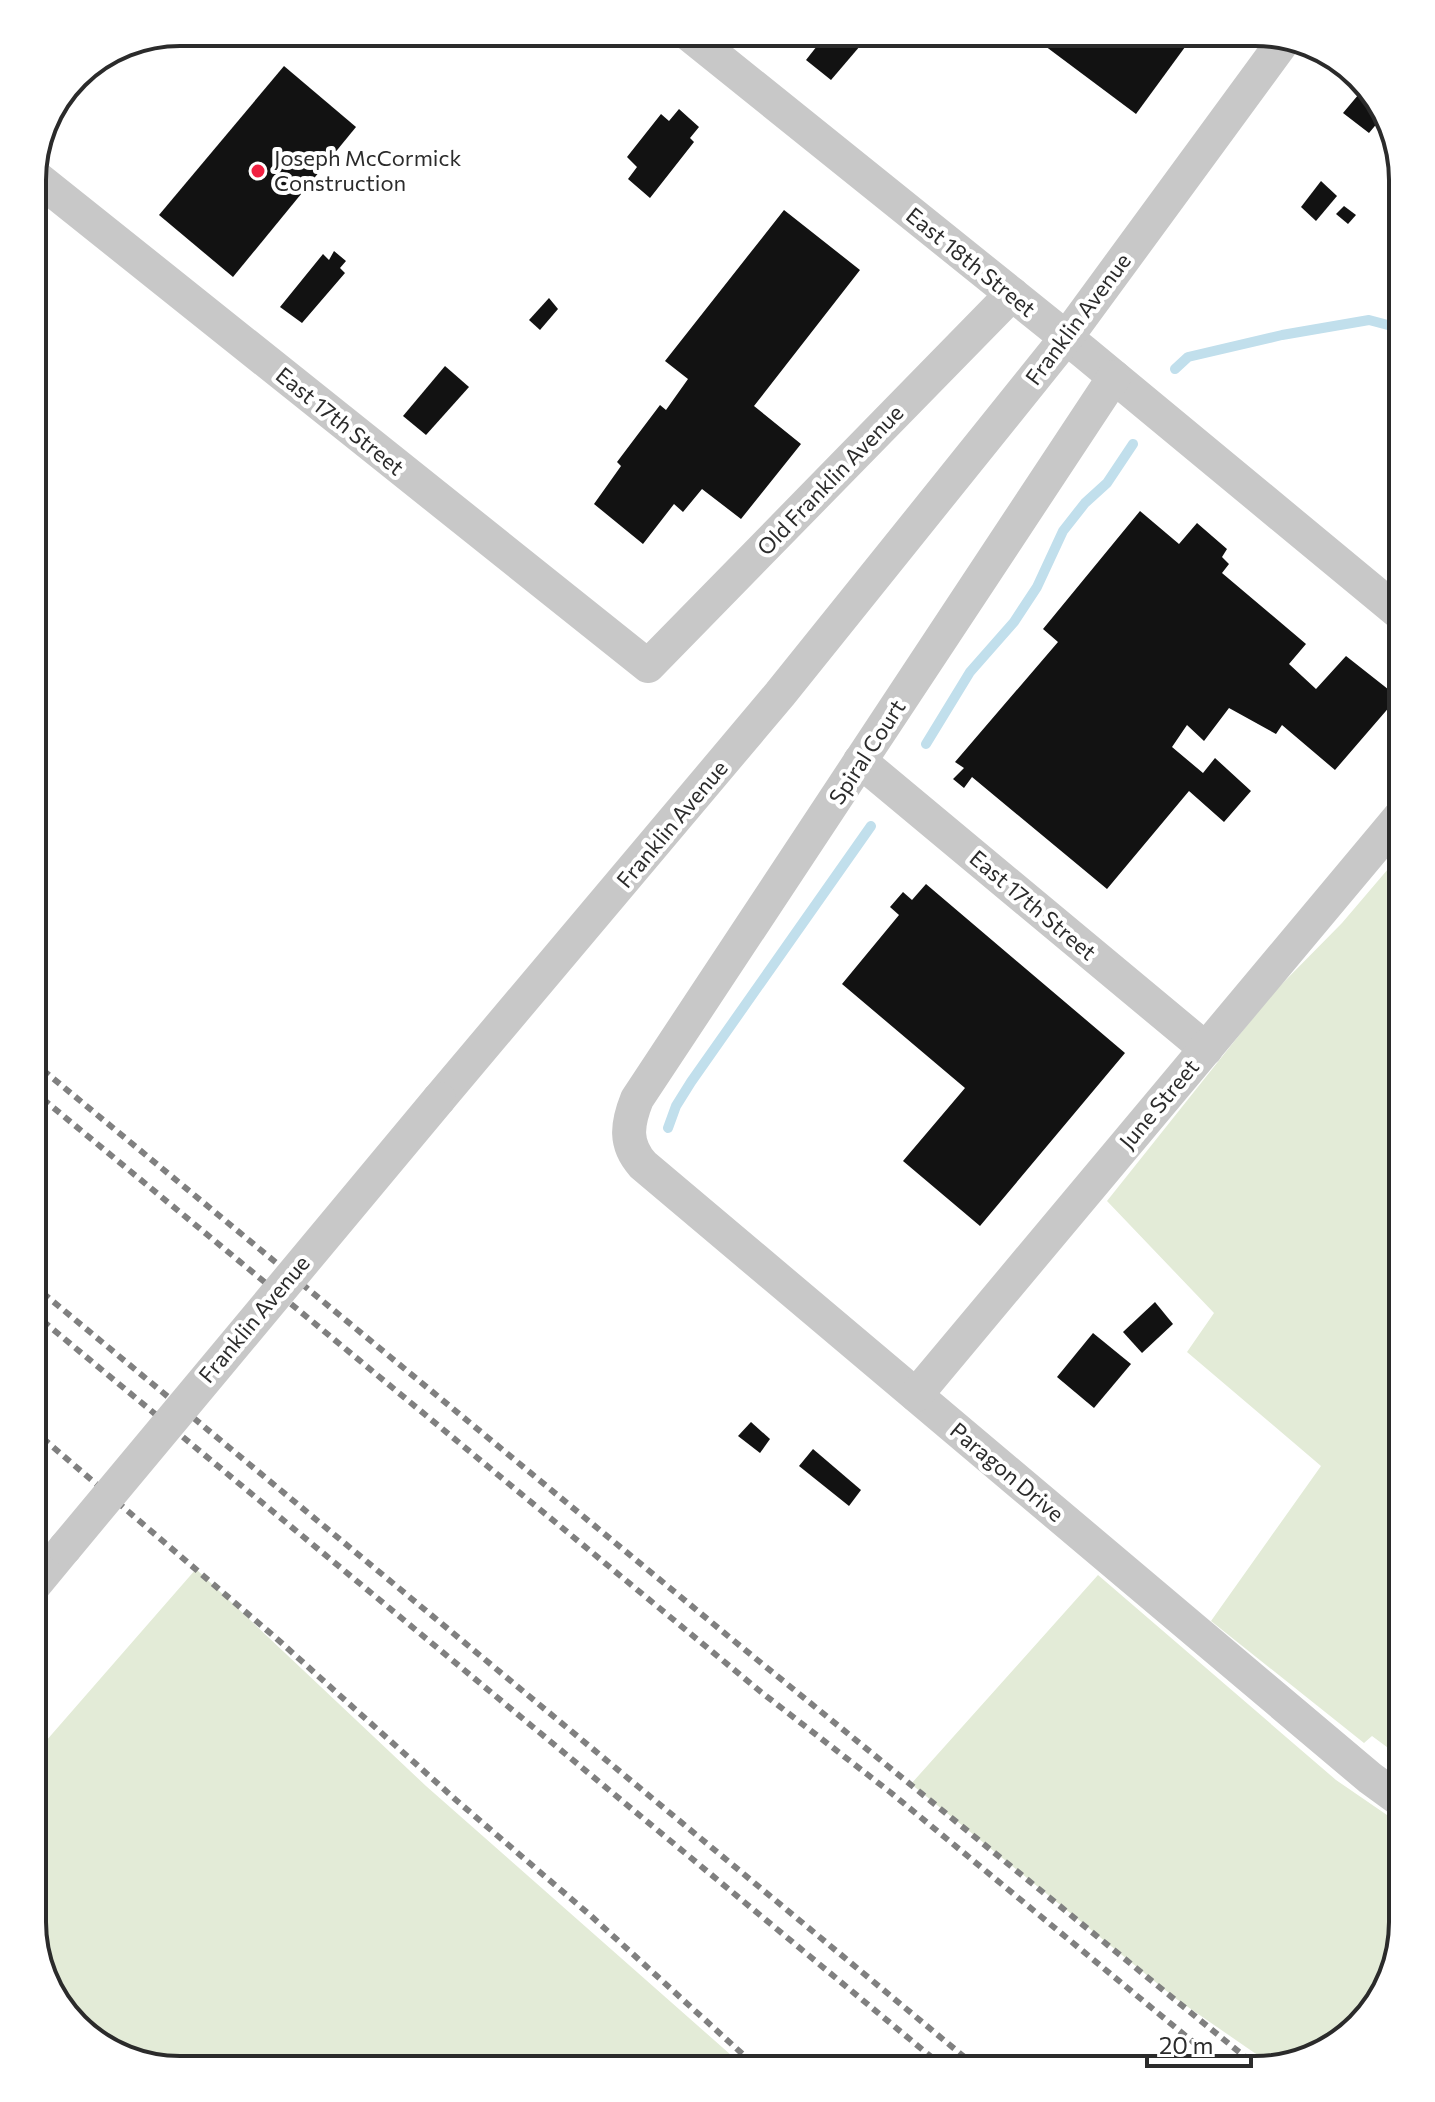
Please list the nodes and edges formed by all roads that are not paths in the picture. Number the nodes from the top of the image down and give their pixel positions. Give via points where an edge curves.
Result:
1 (703, 46) edge
2 (1278, 49) edge
3 (46, 185) edge
4 (1012, 294) junction
5 (1066, 338) junction
6 (1114, 377) junction
7 (1389, 604) edge
8 (648, 666) joint
9 (860, 761) junction
10 (1389, 830) edge
11 (1206, 1049) junction
12 (627, 1130) joint
13 (916, 1395) junction
14 (46, 1571) edge
15 (1389, 1792) edge

1 - 4 street, East 18th Street
2 - 5 street, Franklin Avenue
3 - 8 street, East 17th Street
4 - 5 street, East 18th Street
4 - 8 street, Old Franklin Avenue
5 - 6 street, East 18th Street
5 - 14 street, Franklin Avenue, bridge via 780,694
6 - 7 street, East 18th Street
6 - 9 street, Spiral Court
9 - 11 street, East 17th Street
9 - 12 street, Spiral Court via 637,1099
10 - 11 street, June Street
11 - 13 street, June Street
12 - 13 street, Paragon Drive via 643,1165
13 - 15 street, Paragon Drive

